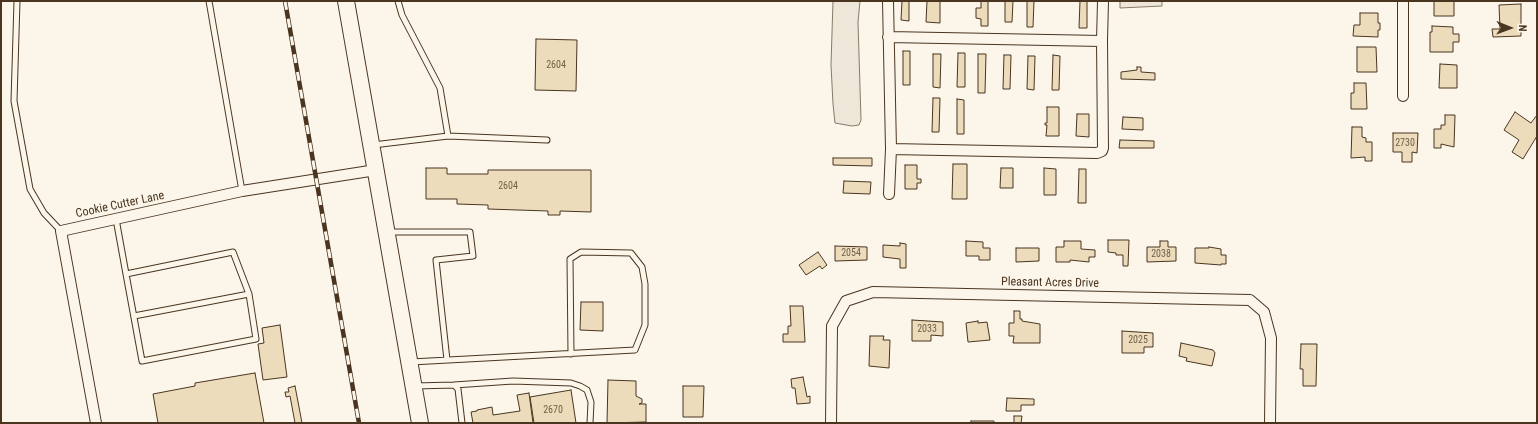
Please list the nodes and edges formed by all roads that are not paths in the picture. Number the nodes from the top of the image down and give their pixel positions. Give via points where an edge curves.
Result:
1 (17, 1) edge
2 (209, 1) edge
3 (346, 1) edge
4 (398, 1) edge
5 (888, 1) edge
6 (1103, 1) edge
7 (1402, 1) edge
8 (888, 37) junction
9 (1102, 41) junction
10 (1403, 96) dead end
11 (448, 136) junction
12 (547, 140) dead end
13 (372, 145) junction
14 (891, 149) junction
15 (376, 170) junction
16 (242, 192) junction
17 (889, 194) dead end
18 (116, 219) junction
19 (61, 231) junction
20 (387, 232) junction
21 (126, 274) junction
22 (249, 294) junction
23 (134, 316) junction
24 (571, 354) junction
25 (447, 360) junction
26 (410, 362) junction
27 (454, 385) junction
28 (414, 386) junction
29 (96, 423) edge
30 (420, 423) edge
31 (462, 423) edge
32 (590, 423) edge
33 (832, 423) edge
34 (1270, 423) edge

1 - 19 lane via 14,101 30,189 44,213
2 - 16 lane
3 - 13 main road
4 - 11 lane via 402,15 440,88
5 - 8 street
6 - 9 street
7 - 10 street
8 - 9 street
8 - 14 street
9 - 14 street via 1102,151 1097,153
11 - 12 lane
11 - 13 lane
13 - 15 main road
14 - 17 street
15 - 16 street, Cookie Cutter Lane
15 - 20 main road
16 - 18 street, Cookie Cutter Lane
18 - 19 street, Cookie Cutter Lane
18 - 21 lane
19 - 29 street
20 - 25 lane via 470,232 472,256 436,260
20 - 26 main road
21 - 22 lane via 233,252
21 - 23 lane
22 - 23 lane
22 - 23 lane via 256,339 249,341 142,361
24 - 24 lane via 635,350 645,325 645,284 642,267 632,253 581,252 570,259
24 - 25 lane
25 - 26 lane
26 - 28 main road
27 - 28 lane
27 - 31 lane via 458,389
27 - 32 lane via 513,381 571,383 587,390 591,402
28 - 30 main road
33 - 34 street, Pleasant Acres Drive via 832,326 846,301 873,292 1250,300 1264,312 1272,338

